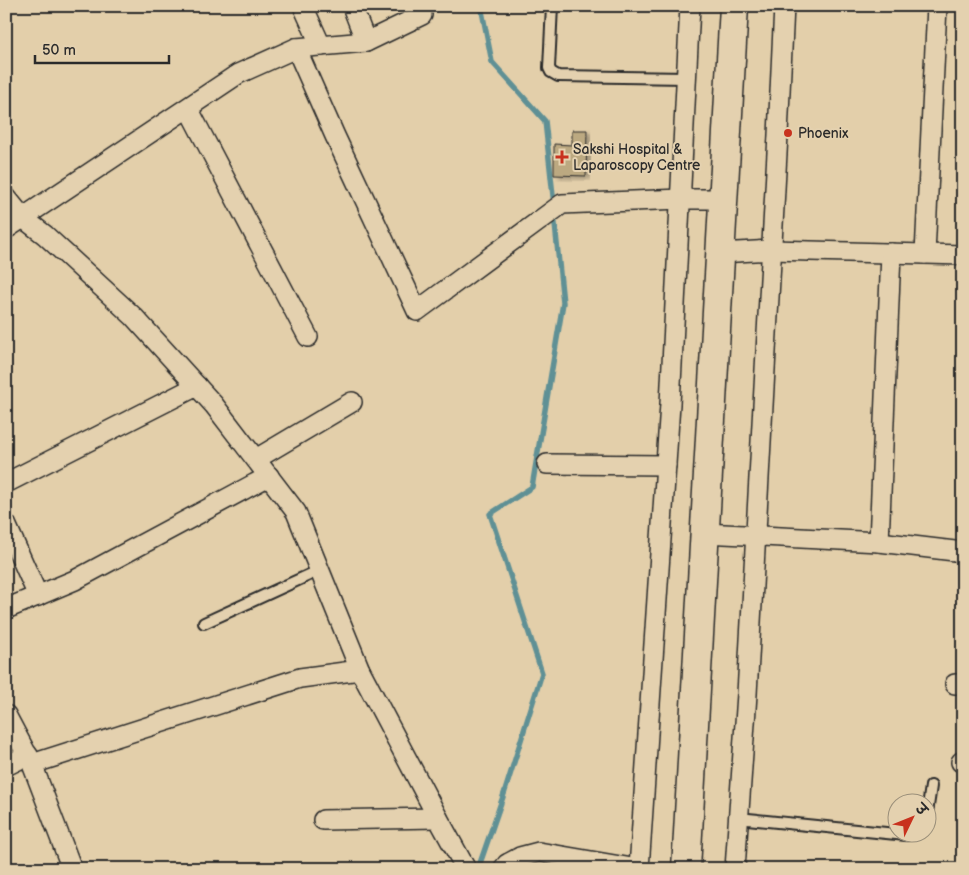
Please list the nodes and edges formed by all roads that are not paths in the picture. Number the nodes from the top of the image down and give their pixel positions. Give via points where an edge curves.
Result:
1 (303, 6) edge
2 (352, 6) edge
3 (419, 6) edge
4 (552, 6) edge
5 (690, 6) edge
6 (734, 6) edge
7 (784, 6) edge
8 (937, 6) edge
9 (366, 42) junction
10 (321, 46) junction
11 (296, 48) junction
12 (687, 78) junction
13 (188, 108) junction
14 (6, 197) edge
15 (681, 200) junction
16 (724, 200) junction
17 (22, 218) junction
18 (6, 229) edge
19 (772, 250) junction
20 (720, 253) junction
21 (891, 253) junction
22 (925, 254) junction
23 (963, 255) edge
24 (308, 337) dead end
25 (197, 386) junction
26 (352, 402) dead end
27 (256, 459) junction
28 (547, 464) dead end
29 (666, 465) junction
30 (269, 476) junction
31 (6, 483) edge
32 (6, 524) edge
33 (704, 533) junction
34 (756, 535) junction
35 (879, 542) junction
36 (963, 552) edge
37 (320, 570) junction
38 (38, 596) junction
39 (6, 609) edge
40 (204, 622) dead end
41 (360, 670) junction
42 (6, 715) edge
43 (30, 759) junction
44 (6, 766) edge
45 (931, 786) dead end
46 (930, 792) edge
47 (438, 818) junction
48 (738, 818) junction
49 (323, 820) dead end
50 (886, 833) edge
51 (72, 869) edge
52 (466, 869) edge
53 (503, 869) edge
54 (638, 869) edge
55 (686, 869) edge
56 (734, 869) edge

1 - 10 street
2 - 9 street
3 - 9 street via 422,15
4 - 12 lane via 549,68 558,76
5 - 12 street
6 - 16 main road
7 - 19 street
8 - 22 street
9 - 10 street
10 - 11 street
11 - 13 street via 238,74
11 - 15 street via 418,311 562,204
12 - 15 street
13 - 17 street
13 - 24 street
14 - 17 street
15 - 16 street
15 - 29 street
16 - 20 main road
17 - 18 street
17 - 25 street via 134,317
19 - 20 street
19 - 21 street
19 - 34 street
20 - 33 main road
21 - 22 street
21 - 35 street
22 - 23 street
25 - 27 street
25 - 31 street
26 - 27 street
27 - 30 street
28 - 29 street
29 - 54 street
30 - 37 street via 296,512
30 - 38 street via 75,580
32 - 38 street
33 - 34 street
33 - 55 main road
34 - 35 street
34 - 48 street
35 - 36 street
37 - 40 lane
37 - 41 street
38 - 39 street
41 - 43 street via 300,678
41 - 47 street
42 - 43 street
43 - 44 street
43 - 51 street
45 - 46 lane
47 - 49 street
47 - 52 street
48 - 50 lane
48 - 56 street
53 - 54 street via 520,857 539,852

